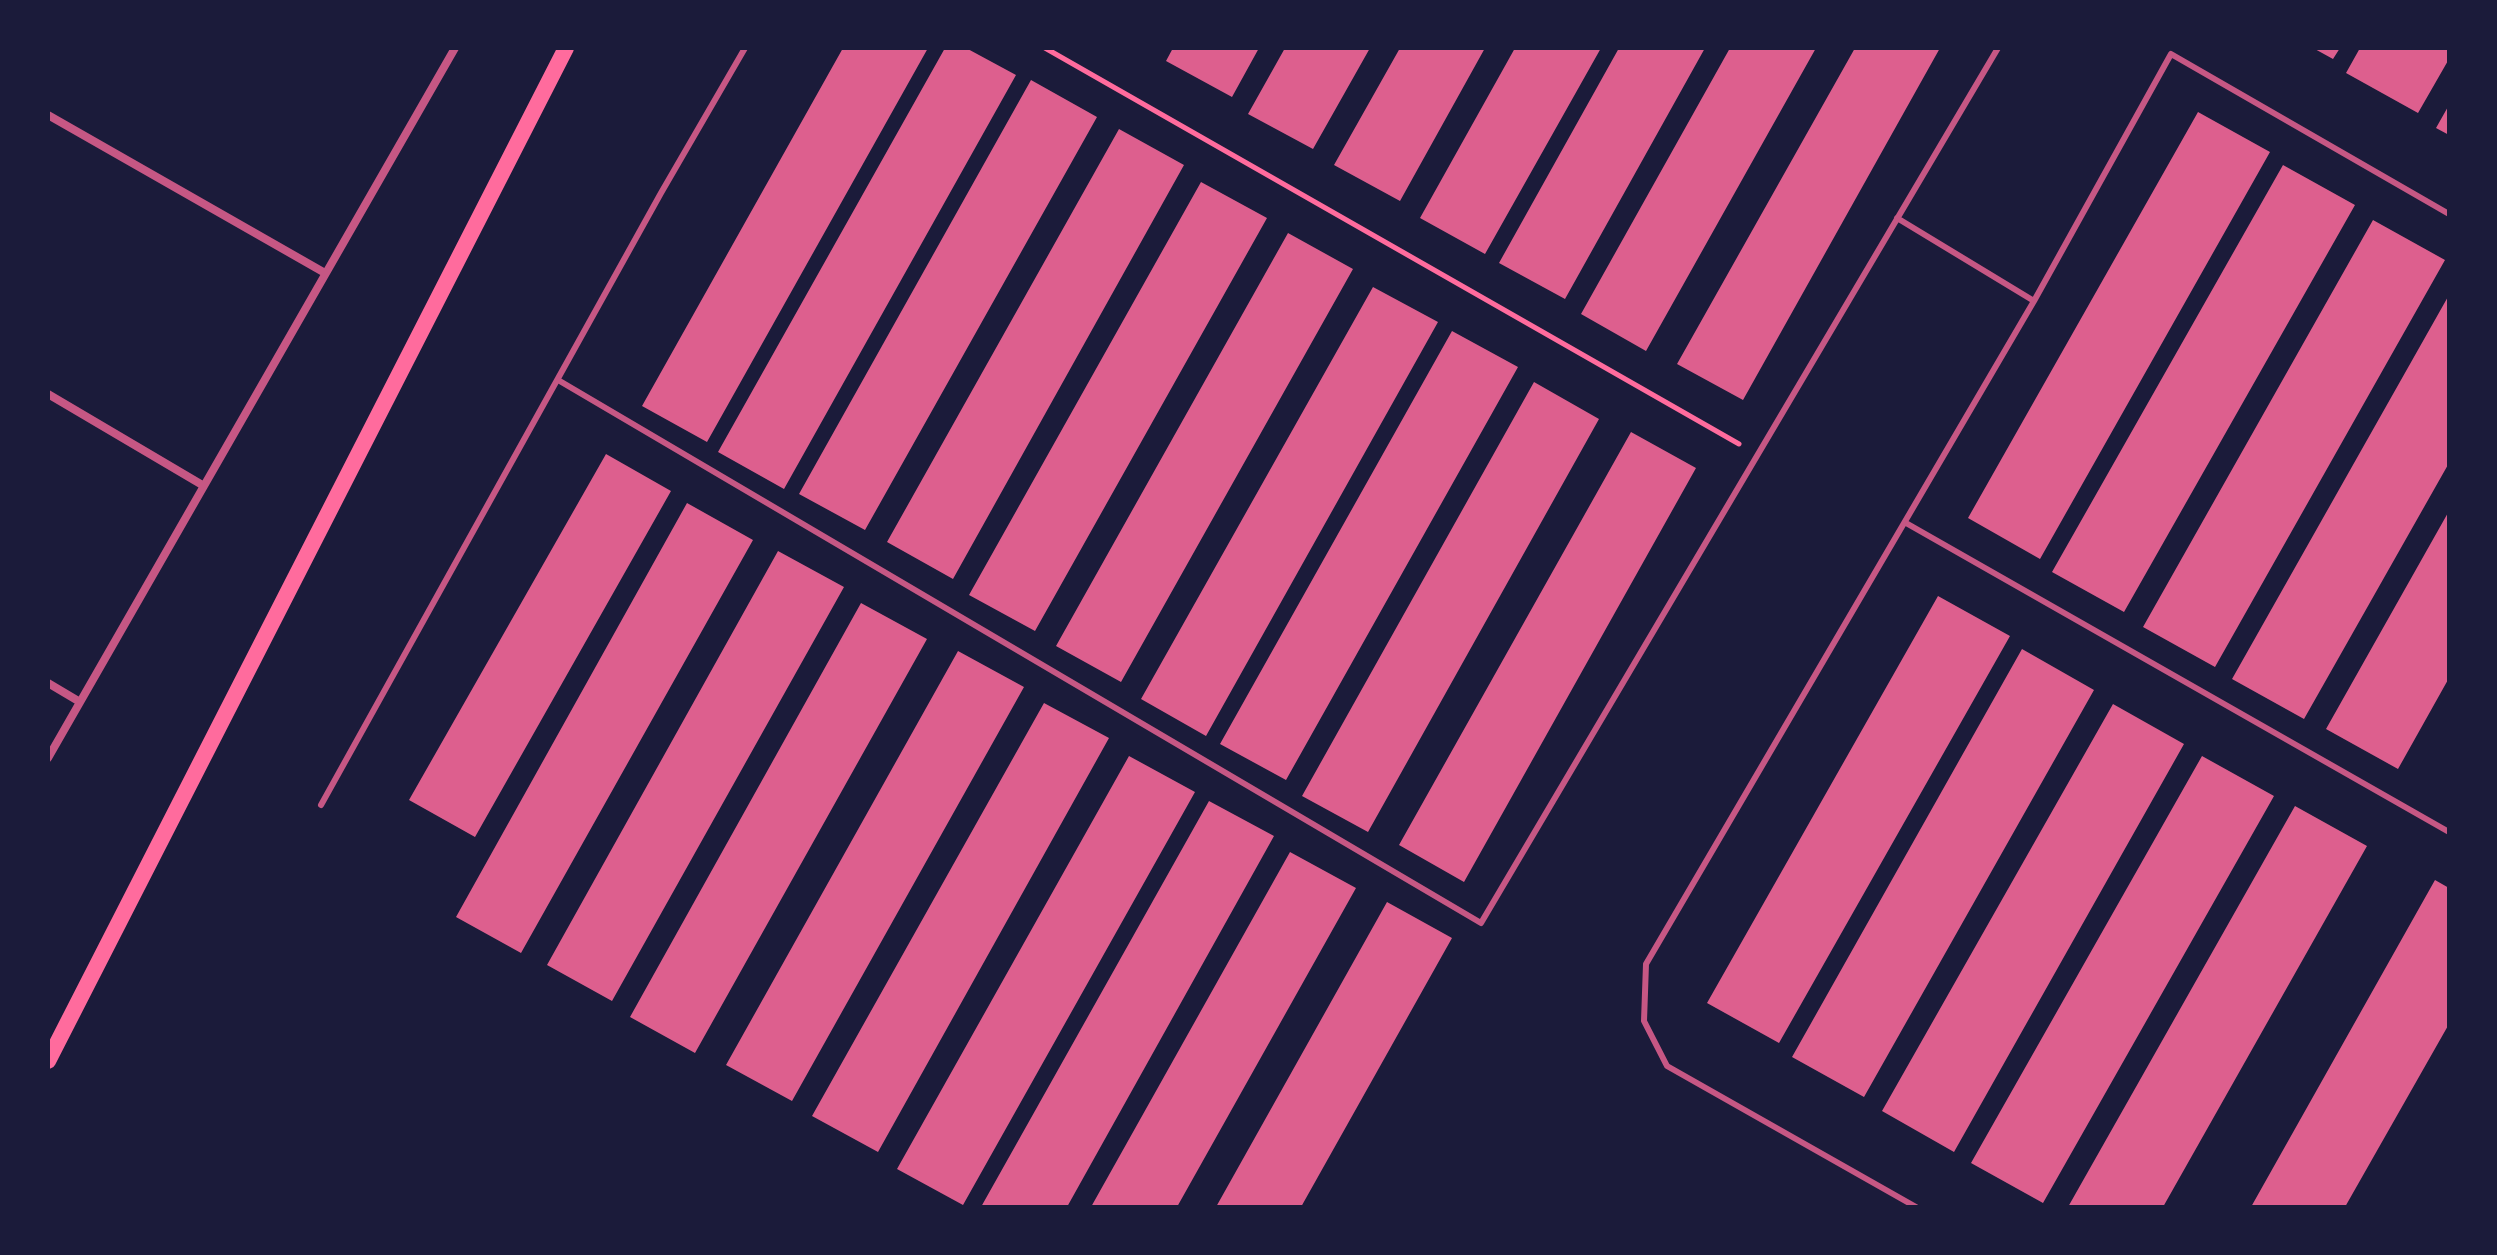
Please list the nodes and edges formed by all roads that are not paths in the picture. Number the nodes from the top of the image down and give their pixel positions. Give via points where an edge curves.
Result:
1 (455, 48) edge
2 (566, 48) edge
3 (745, 48) edge
4 (1998, 48) edge
5 (48, 115) edge
6 (2449, 214) edge
7 (1897, 218) junction
8 (325, 273) junction
9 (2034, 301) junction
10 (558, 380) junction
11 (48, 394) edge
12 (204, 486) junction
13 (1906, 523) junction
14 (48, 683) edge
15 (80, 702) junction
16 (48, 758) edge
17 (321, 805) dead end
18 (2449, 832) edge
19 (48, 1061) edge
20 (1916, 1207) edge

1 - 8 street
2 - 19 main road
3 - 10 lane
4 - 7 lane
5 - 8 street
6 - 9 lane via 2171,54
7 - 9 lane
7 - 10 lane via 1481,923
8 - 12 street
9 - 13 lane
10 - 17 lane
11 - 12 street
12 - 15 street
13 - 18 lane
13 - 20 lane via 1646,964 1644,1021 1667,1066
14 - 15 street
15 - 16 street

